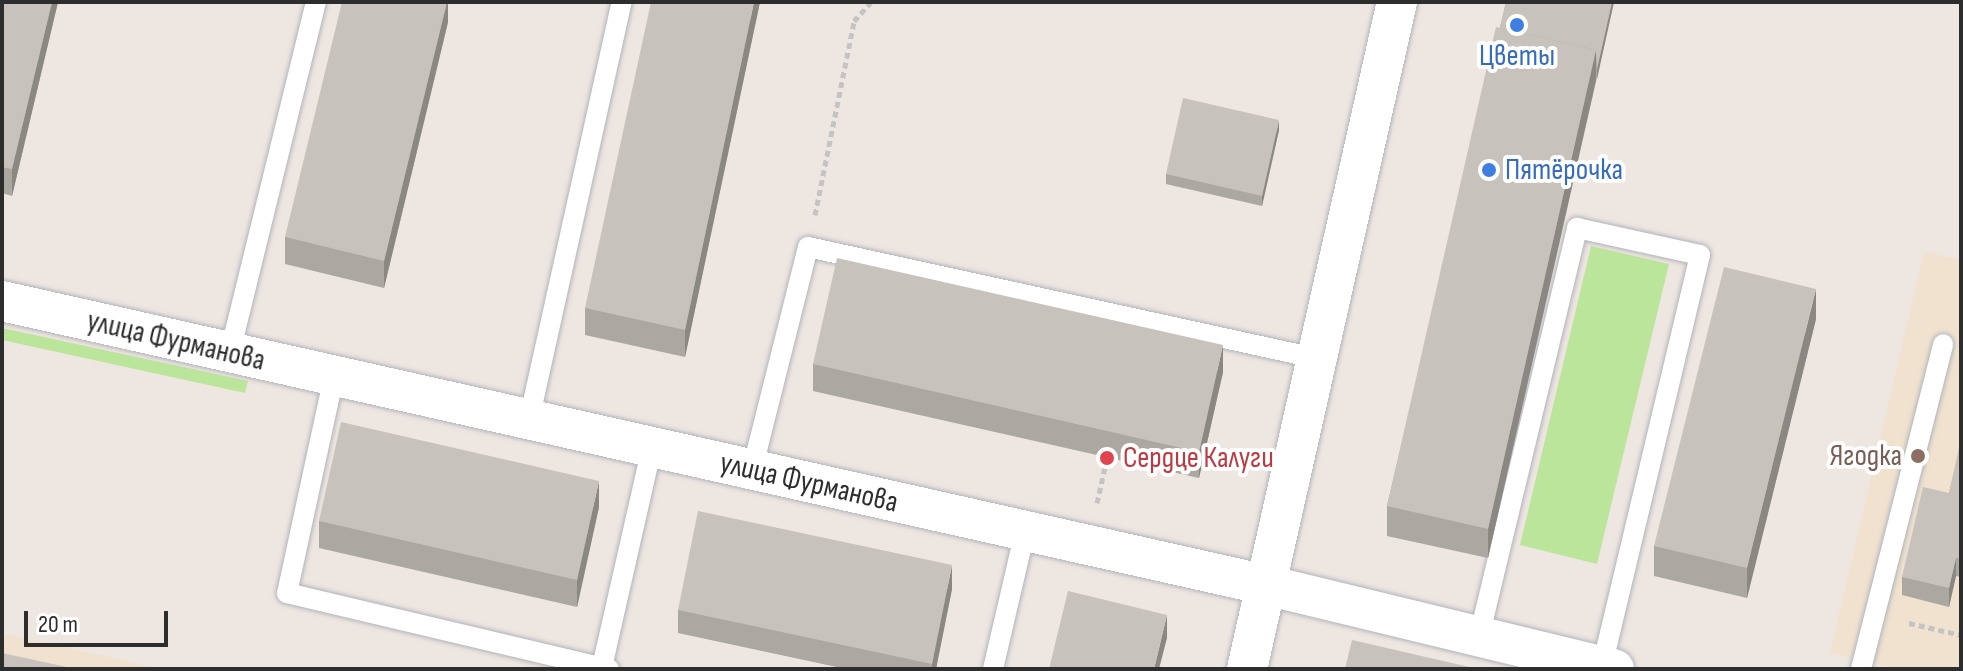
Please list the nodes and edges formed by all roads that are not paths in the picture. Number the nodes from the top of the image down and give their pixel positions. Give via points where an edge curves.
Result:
1 (316, 2) edge
2 (622, 2) edge
3 (1397, 2) edge
4 (2, 301) edge
5 (1943, 344) dead end
6 (230, 352) junction
7 (1315, 358) junction
8 (334, 376) junction
9 (529, 420) junction
10 (652, 447) junction
11 (752, 470) junction
12 (1025, 531) junction
13 (1266, 585) junction
14 (1479, 637) junction
15 (606, 668) edge
16 (1608, 668) edge
17 (993, 669) edge
18 (1247, 669) edge
19 (1861, 669) edge

1 - 6 lane
2 - 9 lane
3 - 7 street
4 - 6 street, улица Фурманова
5 - 19 lane
6 - 8 street, улица Фурманова
7 - 11 lane via 808,247
7 - 13 street
8 - 9 street, улица Фурманова
8 - 15 lane via 287,593
9 - 10 street, улица Фурманова
10 - 11 street, улица Фурманова
10 - 15 lane
11 - 12 street, улица Фурманова
12 - 13 street, улица Фурманова
12 - 17 lane
13 - 14 street, улица Фурманова
13 - 18 street
14 - 16 street, улица Фурманова
14 - 16 lane via 1577,228 1700,255

